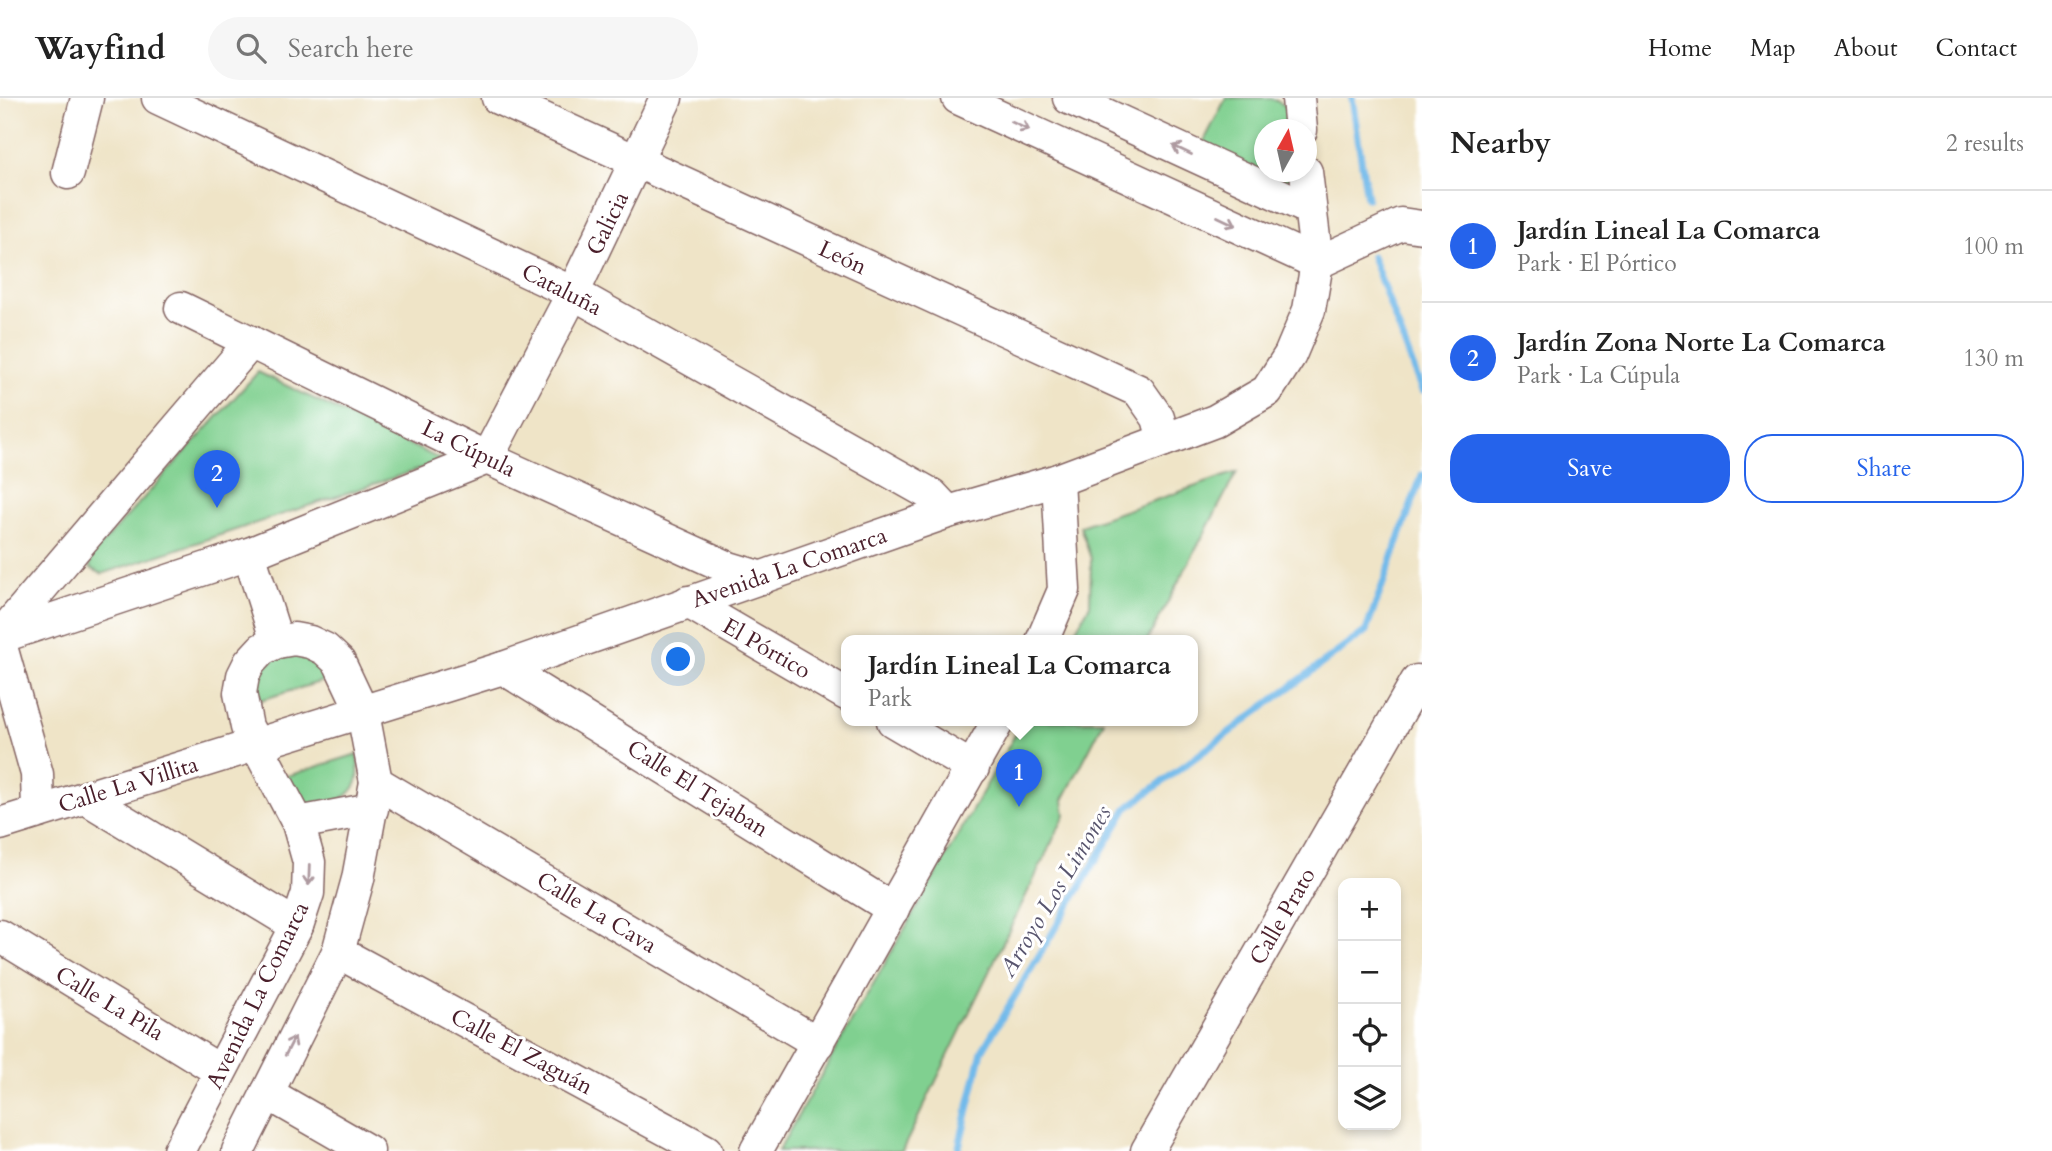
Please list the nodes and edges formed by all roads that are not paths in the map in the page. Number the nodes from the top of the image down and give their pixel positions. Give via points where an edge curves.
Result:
1 (87, 98) edge
2 (158, 98) edge
3 (498, 98) edge
4 (666, 98) edge
5 (958, 98) edge
6 (1069, 98) edge
7 (1298, 98) edge
8 (1300, 119) edge
9 (636, 162) junction
10 (68, 173) dead end
11 (1307, 182) edge
12 (1310, 209) junction
13 (1422, 227) edge
14 (1317, 263) junction
15 (573, 293) junction
16 (181, 308) dead end
17 (251, 342) junction
18 (1164, 440) junction
19 (487, 458) junction
20 (1058, 480) junction
21 (948, 512) junction
22 (249, 554) junction
23 (762, 578) junction
24 (688, 602) junction
25 (1045, 635) edge
26 (0, 636) edge
27 (277, 642) junction
28 (0, 643) edge
29 (502, 668) junction
30 (1420, 681) edge
31 (841, 691) edge
32 (363, 713) junction
33 (902, 726) edge
34 (995, 726) edge
35 (257, 744) junction
36 (973, 768) junction
37 (374, 795) junction
38 (86, 799) junction
39 (38, 812) junction
40 (298, 823) junction
41 (0, 824) edge
42 (893, 909) junction
43 (297, 926) junction
44 (0, 936) edge
45 (338, 952) junction
46 (818, 1043) junction
47 (220, 1071) junction
48 (267, 1093) junction
49 (178, 1151) edge
50 (238, 1151) edge
51 (368, 1151) edge
52 (706, 1151) edge
53 (756, 1151) edge
54 (1147, 1151) edge

1 - 10 street
2 - 15 street, Cataluña
3 - 9 street, León
4 - 9 street, Galicia
5 -> 14 street
12 -> 6 street
7 - 8 street
9 - 15 street, Galicia
9 - 18 street, León via 1139,391 1158,418
11 - 12 street, Avenida La Comarca
12 - 14 street, Avenida La Comarca
13 - 14 street via 1401,224
14 - 18 street, Avenida La Comarca via 1309,310 1290,355 1267,391 1215,421
15 - 19 street, Galicia
15 - 21 street, Cataluña via 932,495
16 - 17 street, La Cúpula
17 - 19 street, La Cúpula
17 - 26 street
18 - 20 street, Avenida La Comarca
19 - 22 street
19 - 23 street, La Cúpula via 729,569
20 - 21 street, Avenida La Comarca
20 - 25 street via 1064,590
21 - 23 street, Avenida La Comarca
22 - 26 street
22 - 27 street
23 - 24 street, Avenida La Comarca
24 - 29 street, Avenida La Comarca
24 - 31 street, El Pórtico
27 - 32 street via 302,640 326,649 339,662
27 - 35 street via 262,649 243,676 242,710
28 - 39 street via 37,775
29 - 32 street, Avenida La Comarca
29 - 42 street, Calle El Tejaban
30 - 54 street, Calle Prato
32 - 35 street, Avenida La Comarca
32 - 37 street
33 - 36 street
34 - 36 street
35 - 38 street, Calle La Villita
35 - 40 street, Avenida La Comarca
36 - 42 street
37 - 40 street
37 - 45 street
37 - 46 street, Calle La Cava
38 - 39 street, Calle La Villita
38 - 43 street
39 - 41 street, Calle La Villita
40 -> 43 street, Avenida La Comarca via 309,862 308,893
42 - 46 street
43 - 47 street, Avenida La Comarca
44 - 47 street, Calle La Pila
48 -> 45 street
45 - 52 street, Calle El Zaguán
46 - 53 street
47 - 49 street, Avenida La Comarca
48 - 50 street
48 - 51 street

